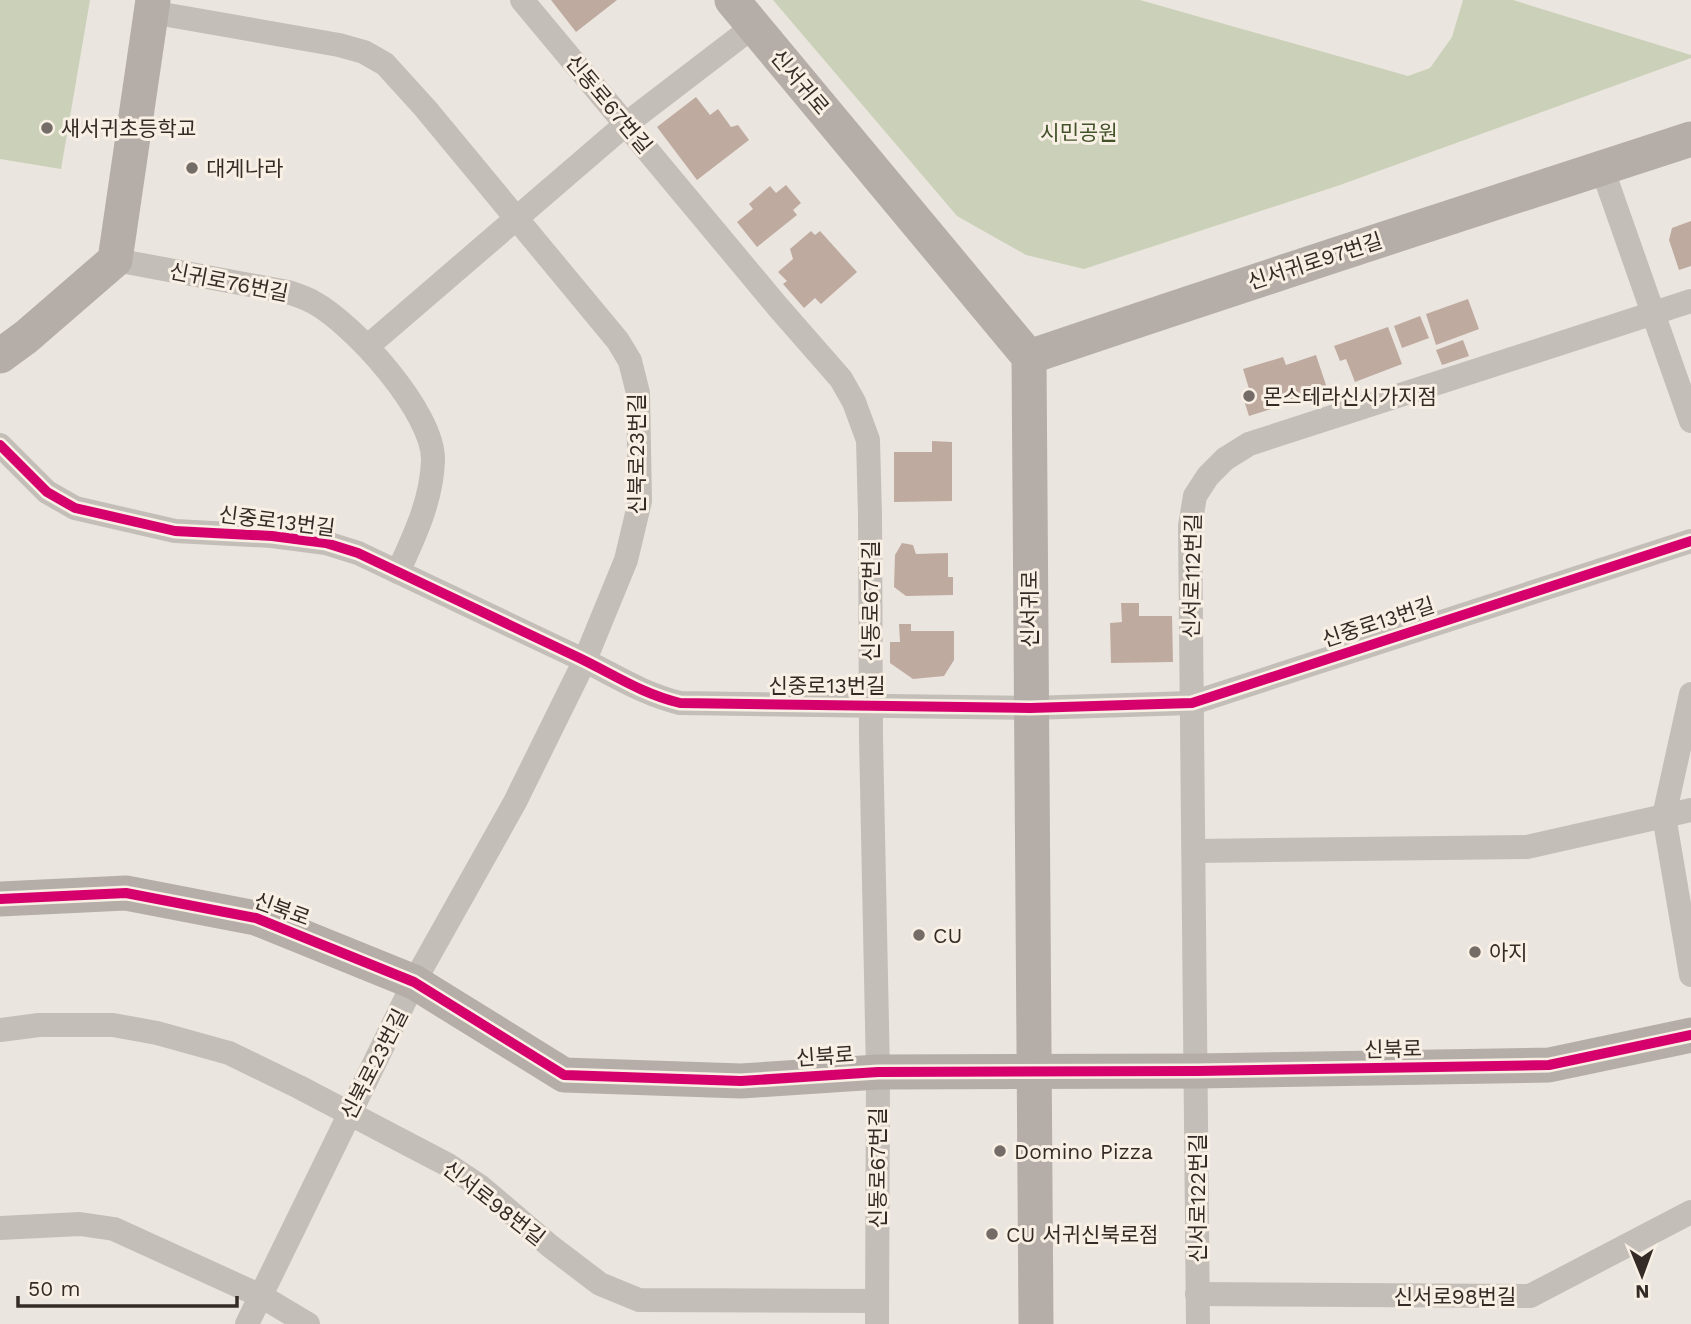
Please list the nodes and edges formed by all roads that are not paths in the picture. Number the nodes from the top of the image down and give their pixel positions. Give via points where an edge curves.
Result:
1 (522, 0) edge
2 (152, 6) edge
3 (743, 13) edge
4 (626, 124) junction
5 (1691, 139) edge
6 (1602, 168) junction
7 (516, 218) junction
8 (115, 260) junction
9 (1691, 301) edge
10 (1654, 313) junction
11 (368, 346) junction
12 (0, 356) edge
13 (1028, 357) junction
14 (1691, 421) edge
15 (0, 445) edge
16 (1691, 541) edge
17 (398, 572) junction
18 (584, 660) junction
19 (1691, 694) edge
20 (1192, 703) junction
21 (870, 704) junction
22 (1030, 708) junction
23 (1691, 810) edge
24 (1664, 816) junction
25 (1195, 851) junction
26 (0, 899) edge
27 (1691, 975) edge
28 (415, 982) junction
29 (0, 1030) edge
30 (1691, 1034) edge
31 (1197, 1071) junction
32 (878, 1072) junction
33 (1033, 1072) junction
34 (349, 1113) junction
35 (1691, 1212) edge
36 (0, 1228) edge
37 (1197, 1294) junction
38 (261, 1296) junction
39 (876, 1312) edge
40 (247, 1324) edge
41 (308, 1324) edge
42 (1035, 1324) edge
43 (1198, 1324) edge

1 - 4 street, 신동로67번길
2 - 7 street, 신북로23번길 via 364,52 385,64
2 - 8 street
3 - 4 street
3 - 13 street, 신서귀로
4 - 7 street
4 - 21 street, 신동로67번길 via 855,401 868,440
5 - 6 street, 신서귀로97번길
6 - 10 street
6 - 13 street, 신서귀로97번길
7 - 11 street
7 - 18 street, 신북로23번길 via 618,341 638,393 637,523
8 - 11 street, 신귀로76번길 via 288,292 314,303
8 - 12 street
9 - 10 street, 신서로112번길
10 - 14 street
10 - 20 street, 신서로112번길 via 1249,444 1225,459 1195,496 1190,526
11 - 17 street, 신귀로76번길 via 422,420 433,457 428,496
13 - 22 street, 신서귀로
15 - 17 street, 신중로13번길 via 47,492 75,508 175,531 326,543
16 - 20 street, 신중로13번길
17 - 18 street, 신중로13번길
18 - 21 street, 신중로13번길 via 629,685 680,703
18 - 28 street, 신북로23번길 via 515,802
19 - 24 street
20 - 22 street, 신중로13번길
20 - 25 street, 신서로112번길
21 - 22 street, 신중로13번길
21 - 32 street, 신동로67번길
22 - 33 street, 신서귀로
23 - 24 street
24 - 25 street via 1527,847
24 - 27 street
25 - 31 street, 신서로112번길
26 - 28 street, 신북로 via 126,893 256,918
28 - 32 street, 신북로 via 564,1075 741,1081
28 - 34 street, 신북로23번길
29 - 34 street, 신서로98번길 via 79,1024 157,1033 229,1053
30 - 31 street, 신북로 via 1549,1065
31 - 33 street, 신북로
31 - 37 street, 신서로122번길
32 - 33 street, 신북로
32 - 39 street, 신동로67번길
33 - 42 street, 신서귀로
34 - 38 street, 신북로23번길
34 - 39 street, 신서로98번길 via 448,1165 600,1283 639,1300
35 - 37 street, 신서로98번길 via 1530,1296
36 - 38 street via 80,1224 114,1229
37 - 43 street, 신서로122번길
38 - 40 street, 신북로23번길
38 - 41 street

